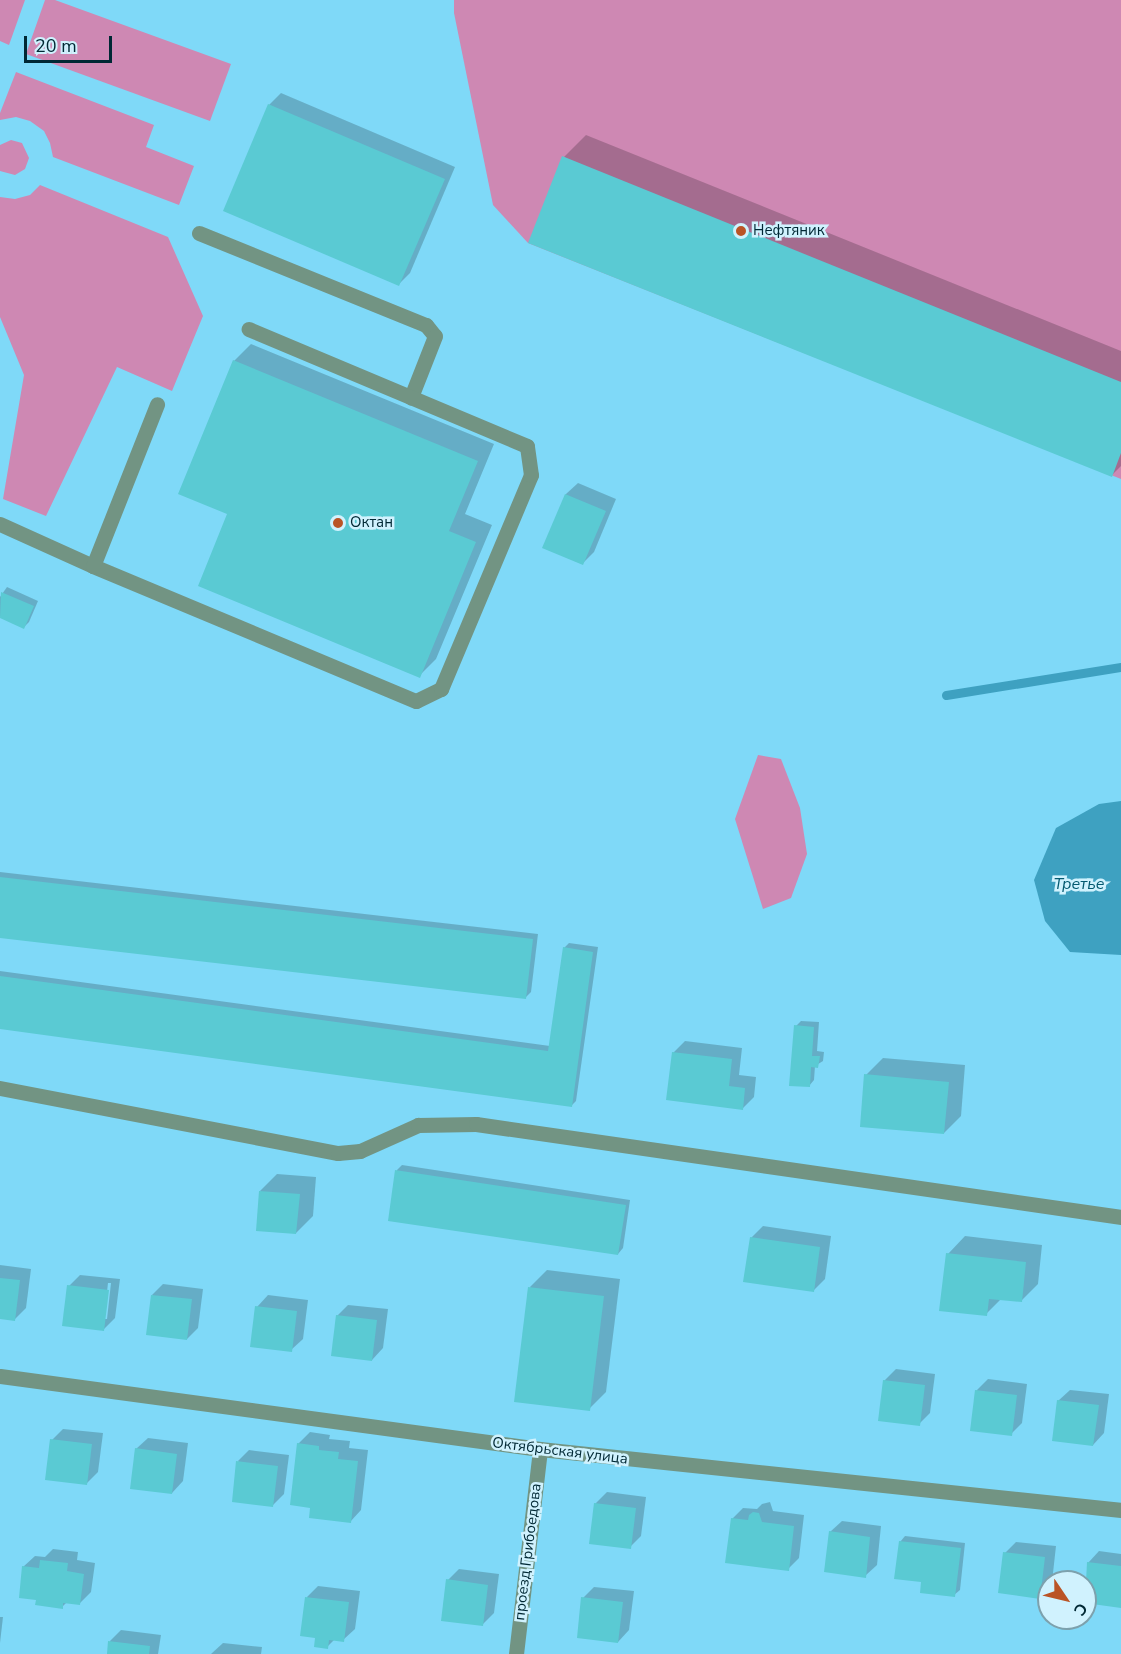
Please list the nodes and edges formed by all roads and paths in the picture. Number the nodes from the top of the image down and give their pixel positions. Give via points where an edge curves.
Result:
1 (199, 233) dead end
2 (249, 329) dead end
3 (411, 397) junction
4 (158, 404) dead end
5 (0, 524) edge
6 (93, 566) junction
7 (0, 1088) edge
8 (1121, 1217) edge
9 (0, 1376) edge
10 (540, 1449) junction
11 (1121, 1510) edge
12 (516, 1654) edge

1 - 3 street via 426,325 435,336
2 - 3 street
3 - 6 street via 527,446 531,475 441,689 416,701
4 - 6 street
5 - 6 street
7 - 8 street via 338,1153 360,1151 418,1125 476,1124
9 - 10 street, Октябрьская улица
10 - 11 street, Октябрьская улица
10 - 12 street, проезд Грибоедова

